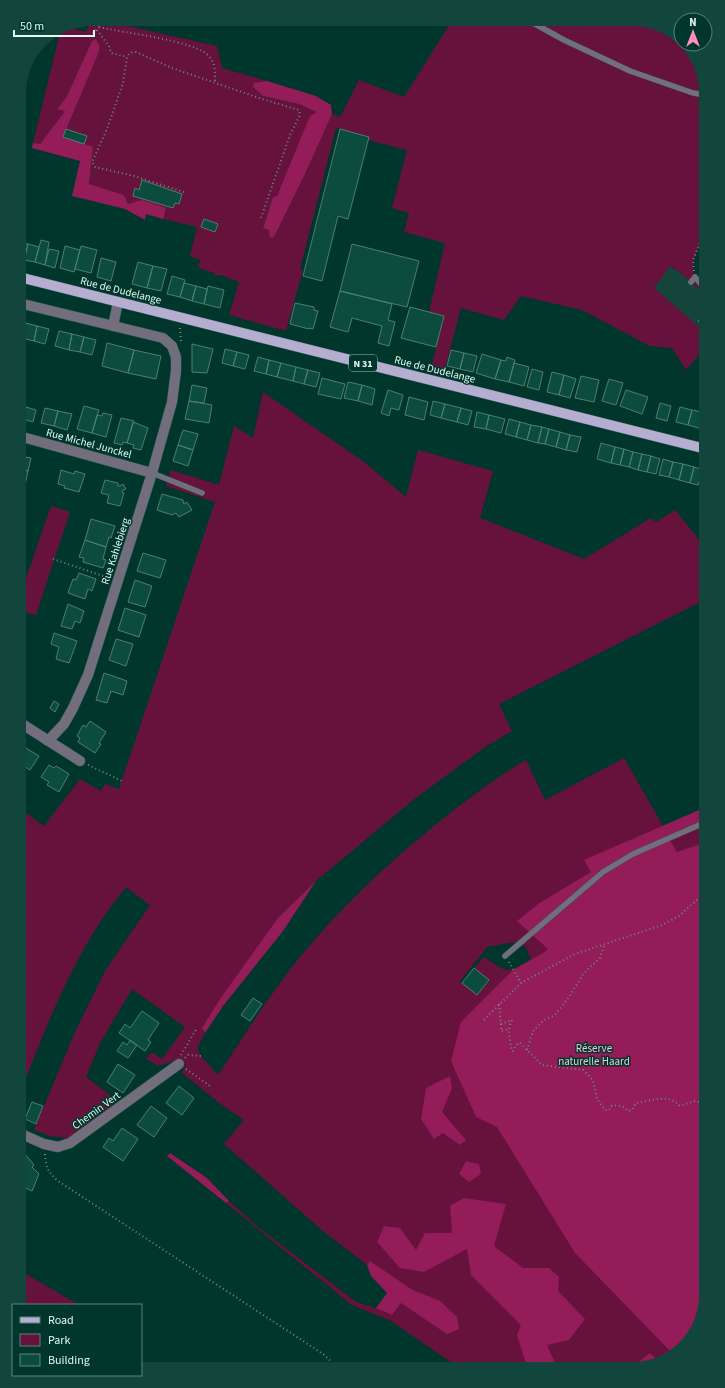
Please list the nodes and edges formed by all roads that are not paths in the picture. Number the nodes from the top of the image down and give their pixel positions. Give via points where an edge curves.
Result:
1 (539, 26) edge
2 (699, 93) edge
3 (26, 279) edge
4 (691, 282) dead end
5 (699, 282) edge
6 (118, 302) junction
7 (26, 305) edge
8 (113, 326) junction
9 (26, 438) edge
10 (699, 447) edge
11 (152, 473) junction
12 (202, 493) dead end
13 (26, 727) edge
14 (48, 741) junction
15 (80, 761) road end
16 (699, 825) edge
17 (505, 956) road end
18 (179, 1064) road end
19 (26, 1136) edge

1 - 2 lane via 630,71
3 - 6 main road, Rue de Dudelange / N 31
4 - 5 lane via 695,277
6 - 8 street
6 - 10 main road, Rue de Dudelange / N 31
7 - 8 street
8 - 11 street, Rue Kahlebierg via 163,338 172,346 176,357 172,402
9 - 11 street, Rue Michel Junckel
11 - 12 lane
11 - 14 street, Rue Kahlebierg via 88,675 64,724
13 - 14 street
14 - 15 street
16 - 17 lane via 633,854 602,872
18 - 19 street, Chemin Vert via 70,1143 58,1147

